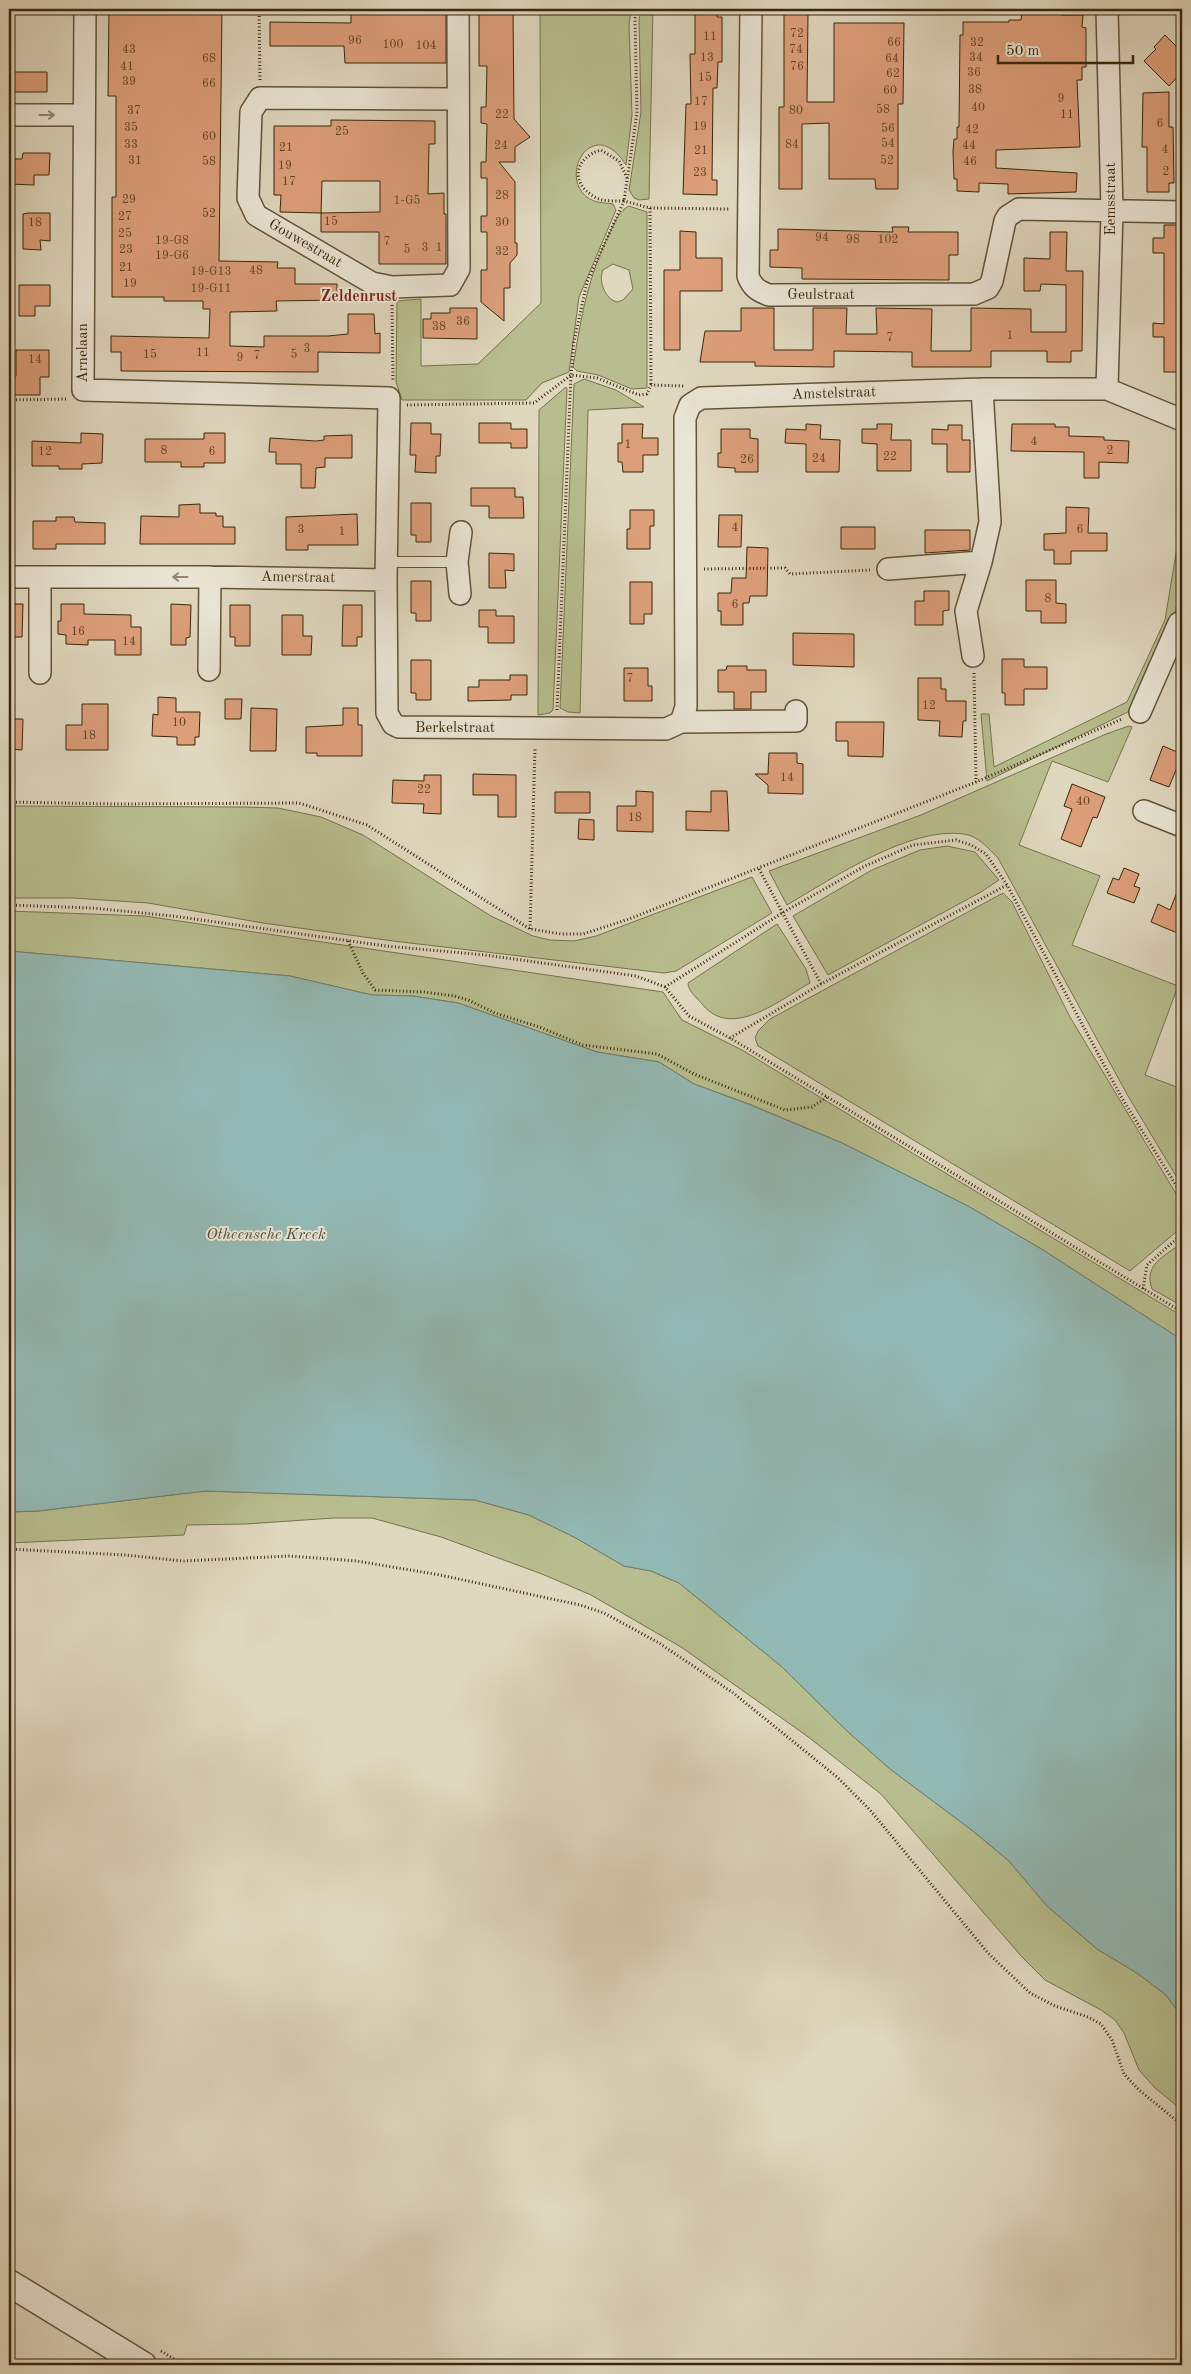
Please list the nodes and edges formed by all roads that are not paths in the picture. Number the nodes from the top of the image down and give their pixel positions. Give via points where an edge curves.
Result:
1 (85, 9) edge
2 (458, 9) edge
3 (751, 9) edge
4 (1107, 9) edge
5 (456, 99) junction
6 (9, 115) edge
7 (84, 115) junction
8 (1112, 211) junction
9 (1182, 212) edge
10 (1107, 388) junction
11 (982, 390) junction
12 (389, 402) joint
13 (1182, 420) edge
14 (461, 532) dead end
15 (457, 562) junction
16 (981, 562) junction
17 (888, 569) road end
18 (387, 571) junction
19 (9, 577) edge
20 (210, 577) junction
21 (40, 578) junction
22 (460, 594) dead end
23 (1182, 624) edge
24 (973, 656) road end
25 (209, 670) dead end
26 (40, 673) dead end
27 (796, 711) dead end
28 (1140, 712) road end
29 (681, 722) junction
30 (1144, 811) dead end
31 (1182, 826) edge
32 (9, 2283) edge
33 (143, 2365) edge

1 - 7 street, Arnelaan
2 - 5 street, Gouwestraat
3 - 8 street, Geulstraat via 748,276 756,289 769,295 974,294 988,288 992,281 1005,222 1013,212 1025,209
4 - 8 street, Eemsstraat
5 - 5 street, Gouwestraat via 260,98 251,112 248,198 256,215 372,283 392,287 450,284 459,269
6 -> 7 street
7 - 12 street, Arnelaan via 82,390
8 - 9 street
8 - 10 street, Eemsstraat
10 - 11 street, Amstelstraat
10 - 13 street
11 - 16 street via 990,522
11 - 29 street, Amstelstraat via 708,397 695,400 690,405 686,418 686,707
12 - 18 street, Berkelstraat
14 - 15 street
15 - 18 lane
15 - 22 street
16 - 17 street
16 - 24 street via 966,611
18 - 20 street, Amerstraat
18 - 29 street, Berkelstraat via 387,713 393,724 405,728 666,729
19 - 21 street, Amerstraat
20 -> 21 street, Amerstraat
20 - 25 street
21 - 26 street
23 - 28 street via 1179,623
27 - 29 street, Berkelstraat via 796,721
30 - 31 street
32 - 33 street

